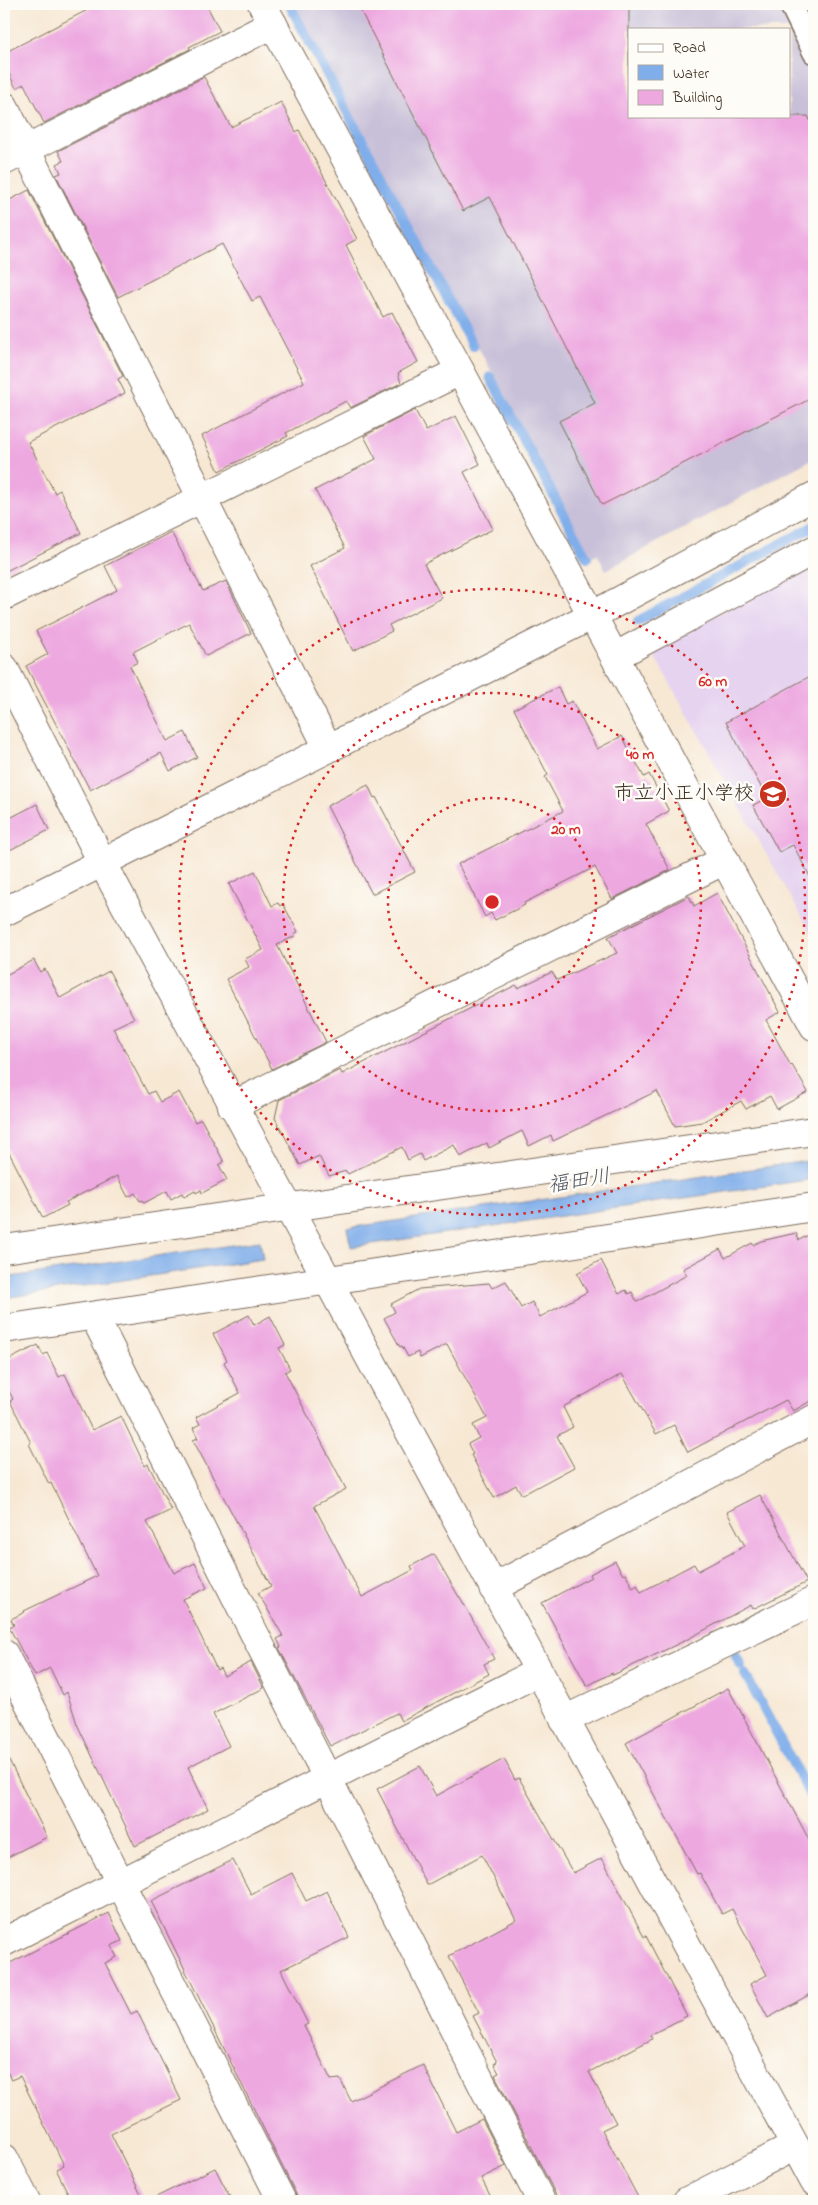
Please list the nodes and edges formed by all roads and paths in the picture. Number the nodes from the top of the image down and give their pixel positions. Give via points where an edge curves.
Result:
1 (790, 4) edge
2 (267, 14) edge
3 (814, 53) edge
4 (4, 106) edge
5 (15, 155) edge
6 (460, 371) junction
7 (814, 496) edge
8 (202, 498) junction
9 (814, 550) edge
10 (4, 596) edge
11 (593, 615) junction
12 (616, 656) junction
13 (4, 668) edge
14 (328, 748) junction
15 (725, 860) junction
16 (102, 862) junction
17 (4, 912) edge
18 (814, 1026) edge
19 (232, 1106) junction
20 (814, 1131) edge
21 (287, 1207) junction
22 (814, 1207) edge
23 (4, 1249) edge
24 (326, 1280) junction
25 (94, 1316) junction
26 (4, 1329) edge
27 (814, 1419) edge
28 (492, 1588) junction
29 (814, 1601) edge
30 (4, 1654) edge
31 (538, 1672) junction
32 (564, 1720) junction
33 (327, 1779) junction
34 (120, 1883) junction
35 (4, 1942) edge
36 (795, 2146) junction
37 (4, 2158) edge
38 (814, 2181) edge
39 (26, 2201) edge
40 (282, 2201) edge
41 (540, 2201) edge
42 (687, 2201) edge

1 - 3 lane
2 - 5 street
2 - 6 street
4 - 5 street
5 - 8 street
6 - 8 street
6 - 11 street
7 - 11 street
8 - 10 street
8 - 14 street
9 - 12 street
11 - 12 street
11 - 14 street
12 - 15 street
13 - 16 street
14 - 16 street
15 - 18 street
15 - 19 street
16 - 17 street
16 - 19 street
19 - 21 street
20 - 21 street
21 - 23 street
21 - 24 street
22 - 24 street
24 - 25 street
24 - 28 street
25 - 26 street
25 - 33 street
27 - 28 street
28 - 31 street
29 - 32 street
30 - 34 street
31 - 32 street
31 - 33 street
32 - 36 street
33 - 34 street
33 - 41 street
34 - 35 street
34 - 40 street
36 - 38 street
36 - 42 street
37 - 39 street

